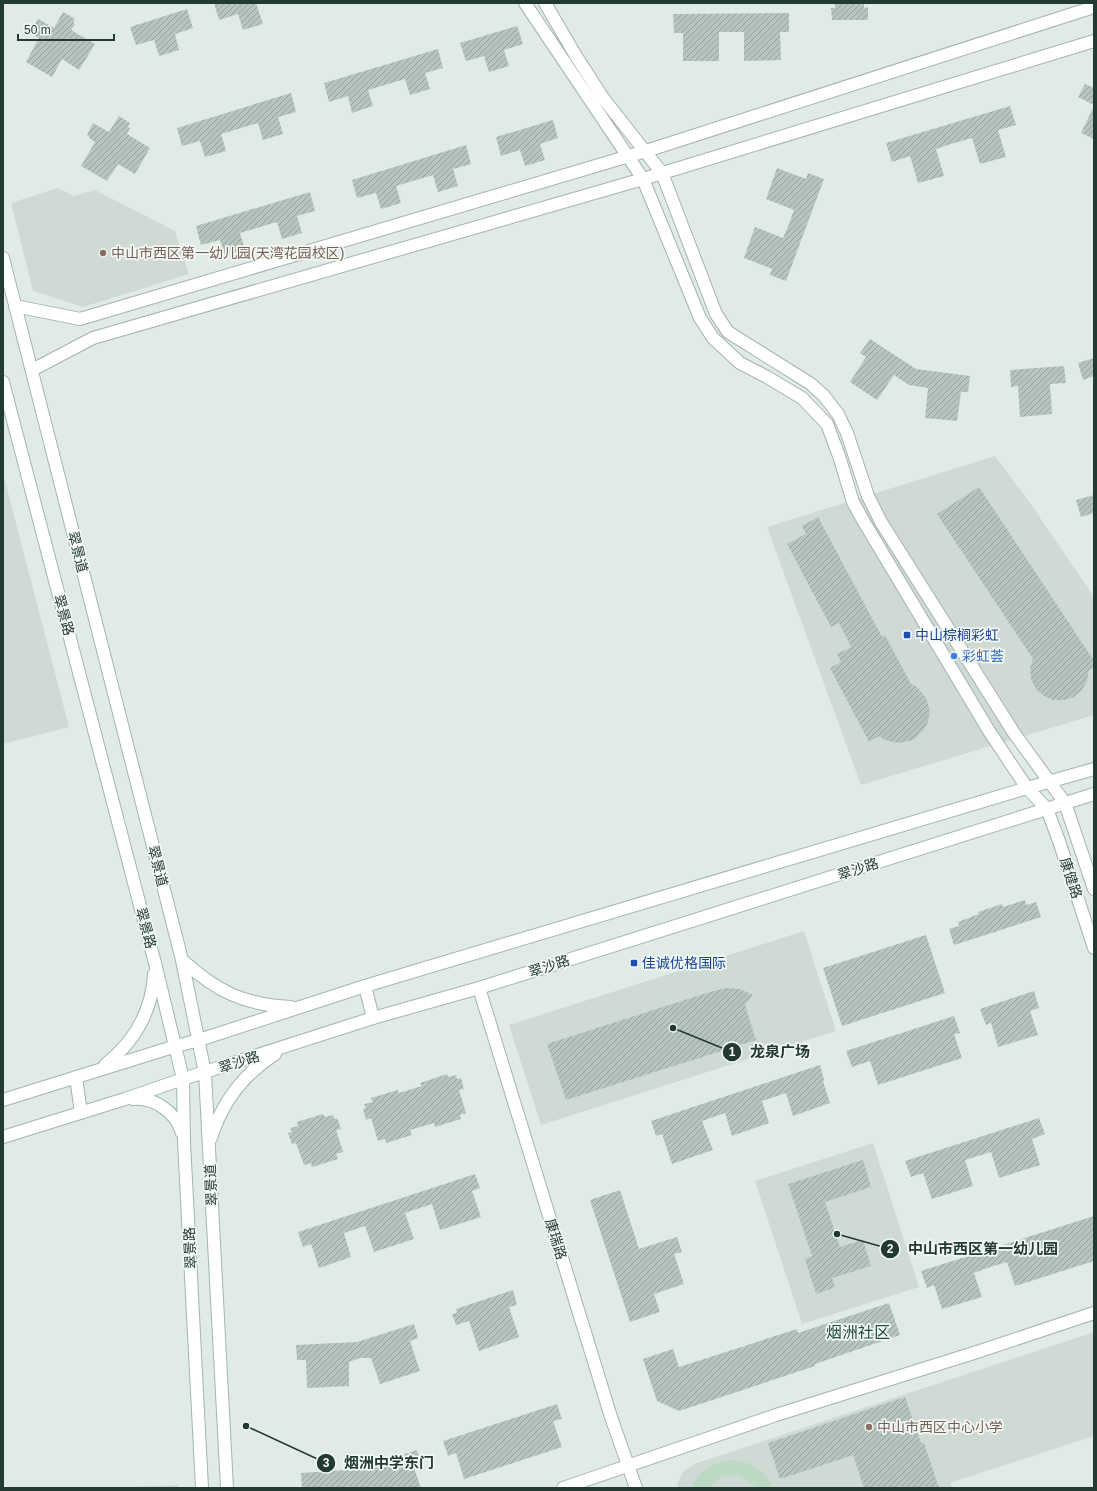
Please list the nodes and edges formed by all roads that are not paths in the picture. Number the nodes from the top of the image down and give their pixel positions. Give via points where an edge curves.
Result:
1 (525, 3) edge
2 (545, 3) edge
3 (1094, 7) edge
4 (1094, 41) edge
5 (646, 151) junction
6 (627, 156) junction
7 (662, 173) junction
8 (643, 179) junction
9 (3, 258) edge
10 (15, 306) junction
11 (32, 370) junction
12 (3, 382) edge
13 (930, 599) junction
14 (915, 607) junction
15 (1094, 769) edge
16 (1050, 781) junction
17 (1027, 788) junction
18 (1094, 794) edge
19 (1065, 803) junction
20 (1047, 809) junction
21 (1094, 889) edge
22 (1094, 948) edge
23 (182, 960) junction
24 (155, 963) junction
25 (365, 986) junction
26 (479, 988) junction
27 (298, 1007) junction
28 (373, 1018) junction
29 (199, 1040) junction
30 (298, 1043) junction
31 (176, 1046) junction
32 (98, 1070) junction
33 (205, 1073) junction
34 (76, 1077) junction
35 (183, 1079) junction
36 (125, 1099) junction
37 (3, 1100) edge
38 (81, 1113) junction
39 (3, 1137) edge
40 (184, 1142) junction
41 (209, 1144) junction
42 (1094, 1313) edge
43 (628, 1465) junction
44 (202, 1488) edge
45 (227, 1488) edge
46 (563, 1488) edge
47 (636, 1488) edge

1 - 6 street
2 - 5 street, 康健路 via 603,98
3 - 5 street
4 - 7 street
5 - 6 street
5 - 7 street, 康健路
6 - 8 street
6 - 10 street via 80,319
7 - 8 street
7 - 13 street, 康健路 via 716,314 728,332 811,384 838,414 868,496 881,522
8 - 11 street via 93,338
8 - 14 street via 700,318 713,338 740,363 802,398 827,424 854,502
9 - 10 street, 翠景道
10 - 11 street, 翠景道
11 - 23 street, 翠景道
12 - 24 street, 翠景路
13 - 14 street
13 - 16 street, 康健路 via 1014,733
14 - 17 street via 989,732
15 - 16 street, 翠沙路
16 - 17 street, 翠沙路
16 - 19 street, 康健路
17 - 20 street
17 - 25 street, 翠沙路
18 - 19 street, 翠沙路
19 - 20 street, 翠沙路
19 - 21 street, 康健路
20 - 22 street, 康健路
20 - 26 street, 翠沙路
23 - 27 street via 201,977 223,991 247,1001 272,1006
23 - 29 street, 翠景道
24 - 31 street, 翠景路
24 - 32 street via 153,988 146,1012 137,1029 118,1054
25 - 27 street, 翠沙路
25 - 28 street
26 - 28 street, 翠沙路
26 - 43 street, 康瑞路
27 - 29 street, 翠沙路
28 - 30 street, 翠沙路
29 - 31 street, 翠沙路
29 - 33 street, 翠景道
30 - 33 street, 翠沙路
30 - 41 street via 263,1062 248,1076 224,1107
31 - 32 street, 翠沙路
31 - 35 street, 翠景路
32 - 34 street, 翠沙路
33 - 35 street, 翠沙路
33 - 41 street, 翠景道
34 - 37 street, 翠沙路
34 - 38 street
35 - 36 street, 翠沙路
35 - 40 street, 翠景路
36 - 38 street, 翠沙路
36 - 40 street via 148,1100 164,1108 182,1130
38 - 39 street, 翠沙路
40 - 44 street, 翠景路
41 - 45 street, 翠景道
42 - 43 street
43 - 46 street
43 - 47 street, 康瑞路

